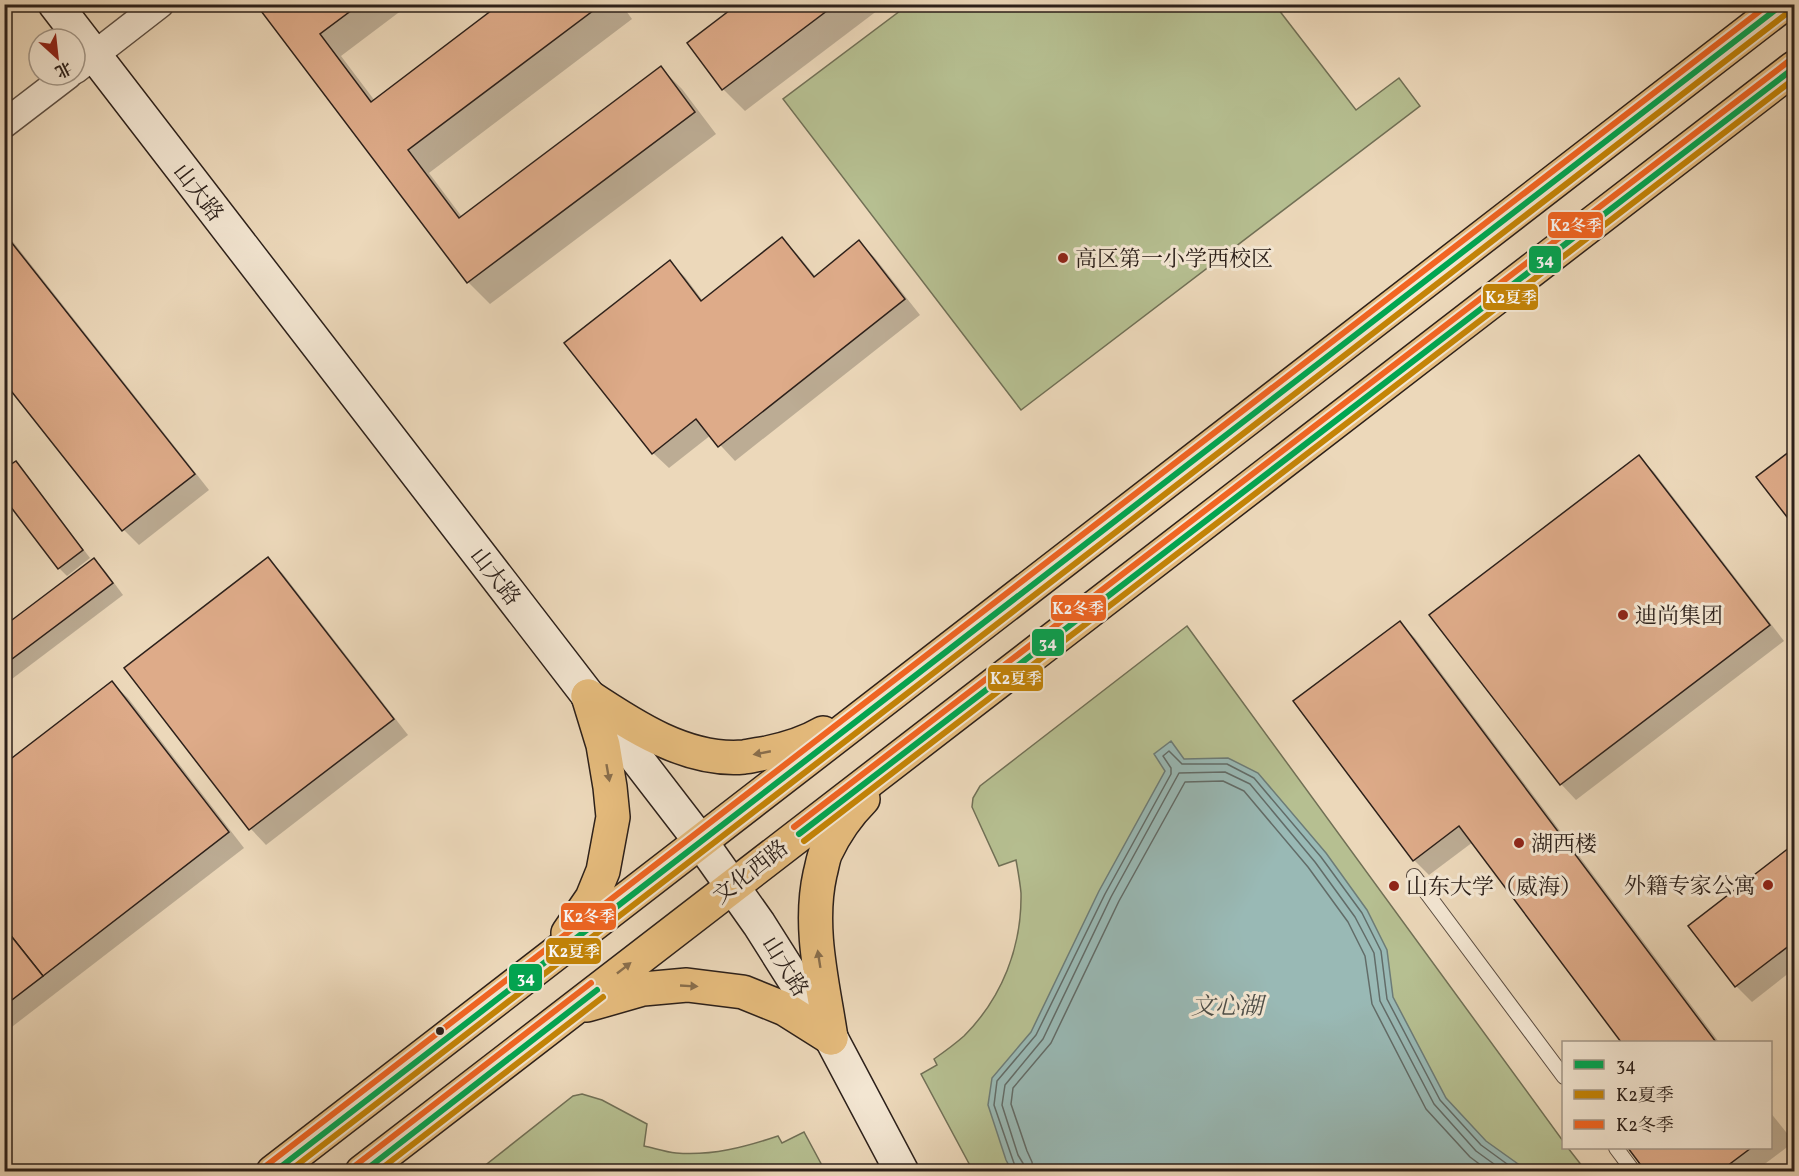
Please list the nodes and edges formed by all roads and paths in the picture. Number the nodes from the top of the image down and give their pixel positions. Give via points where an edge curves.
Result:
1 (55, 4) edge
2 (160, 4) edge
3 (1784, 4) edge
4 (66, 27) edge
5 (87, 61) edge
6 (87, 67) edge
7 (1794, 68) edge
8 (52, 87) edge
9 (4, 124) edge
10 (891, 695) junction
11 (588, 696) junction
12 (917, 743) junction
13 (701, 842) junction
14 (1414, 876) dead end
15 (732, 886) junction
16 (530, 974) junction
17 (571, 1010) junction
18 (831, 1038) junction
19 (1562, 1076) edge
20 (1617, 1149) edge
21 (273, 1172) edge
22 (362, 1172) edge
23 (902, 1172) edge
24 (1634, 1172) edge

1 - 4 main road, 山大路
2 - 5 street
3 - 10 main road
6 - 11 main road, 山大路
7 - 12 main road, 文化西路
8 - 9 street
10 -> 11 main road via 816,737 743,757 710,755 660,740
10 - 13 main road
11 - 13 main road, 山大路
11 -> 16 main road via 603,745 613,817 603,871 592,898 569,933
12 - 15 main road, 文化西路
18 -> 12 main road via 815,915 825,854 849,813
13 - 15 main road, 山大路
13 - 16 main road
14 - 19 lane
17 -> 15 main road, 文化西路
15 - 18 main road, 山大路
16 - 21 main road
17 -> 18 main road via 643,989 687,985 742,992 785,1009
17 - 22 main road, 文化西路
18 - 23 main road, 山大路
20 - 24 lane

